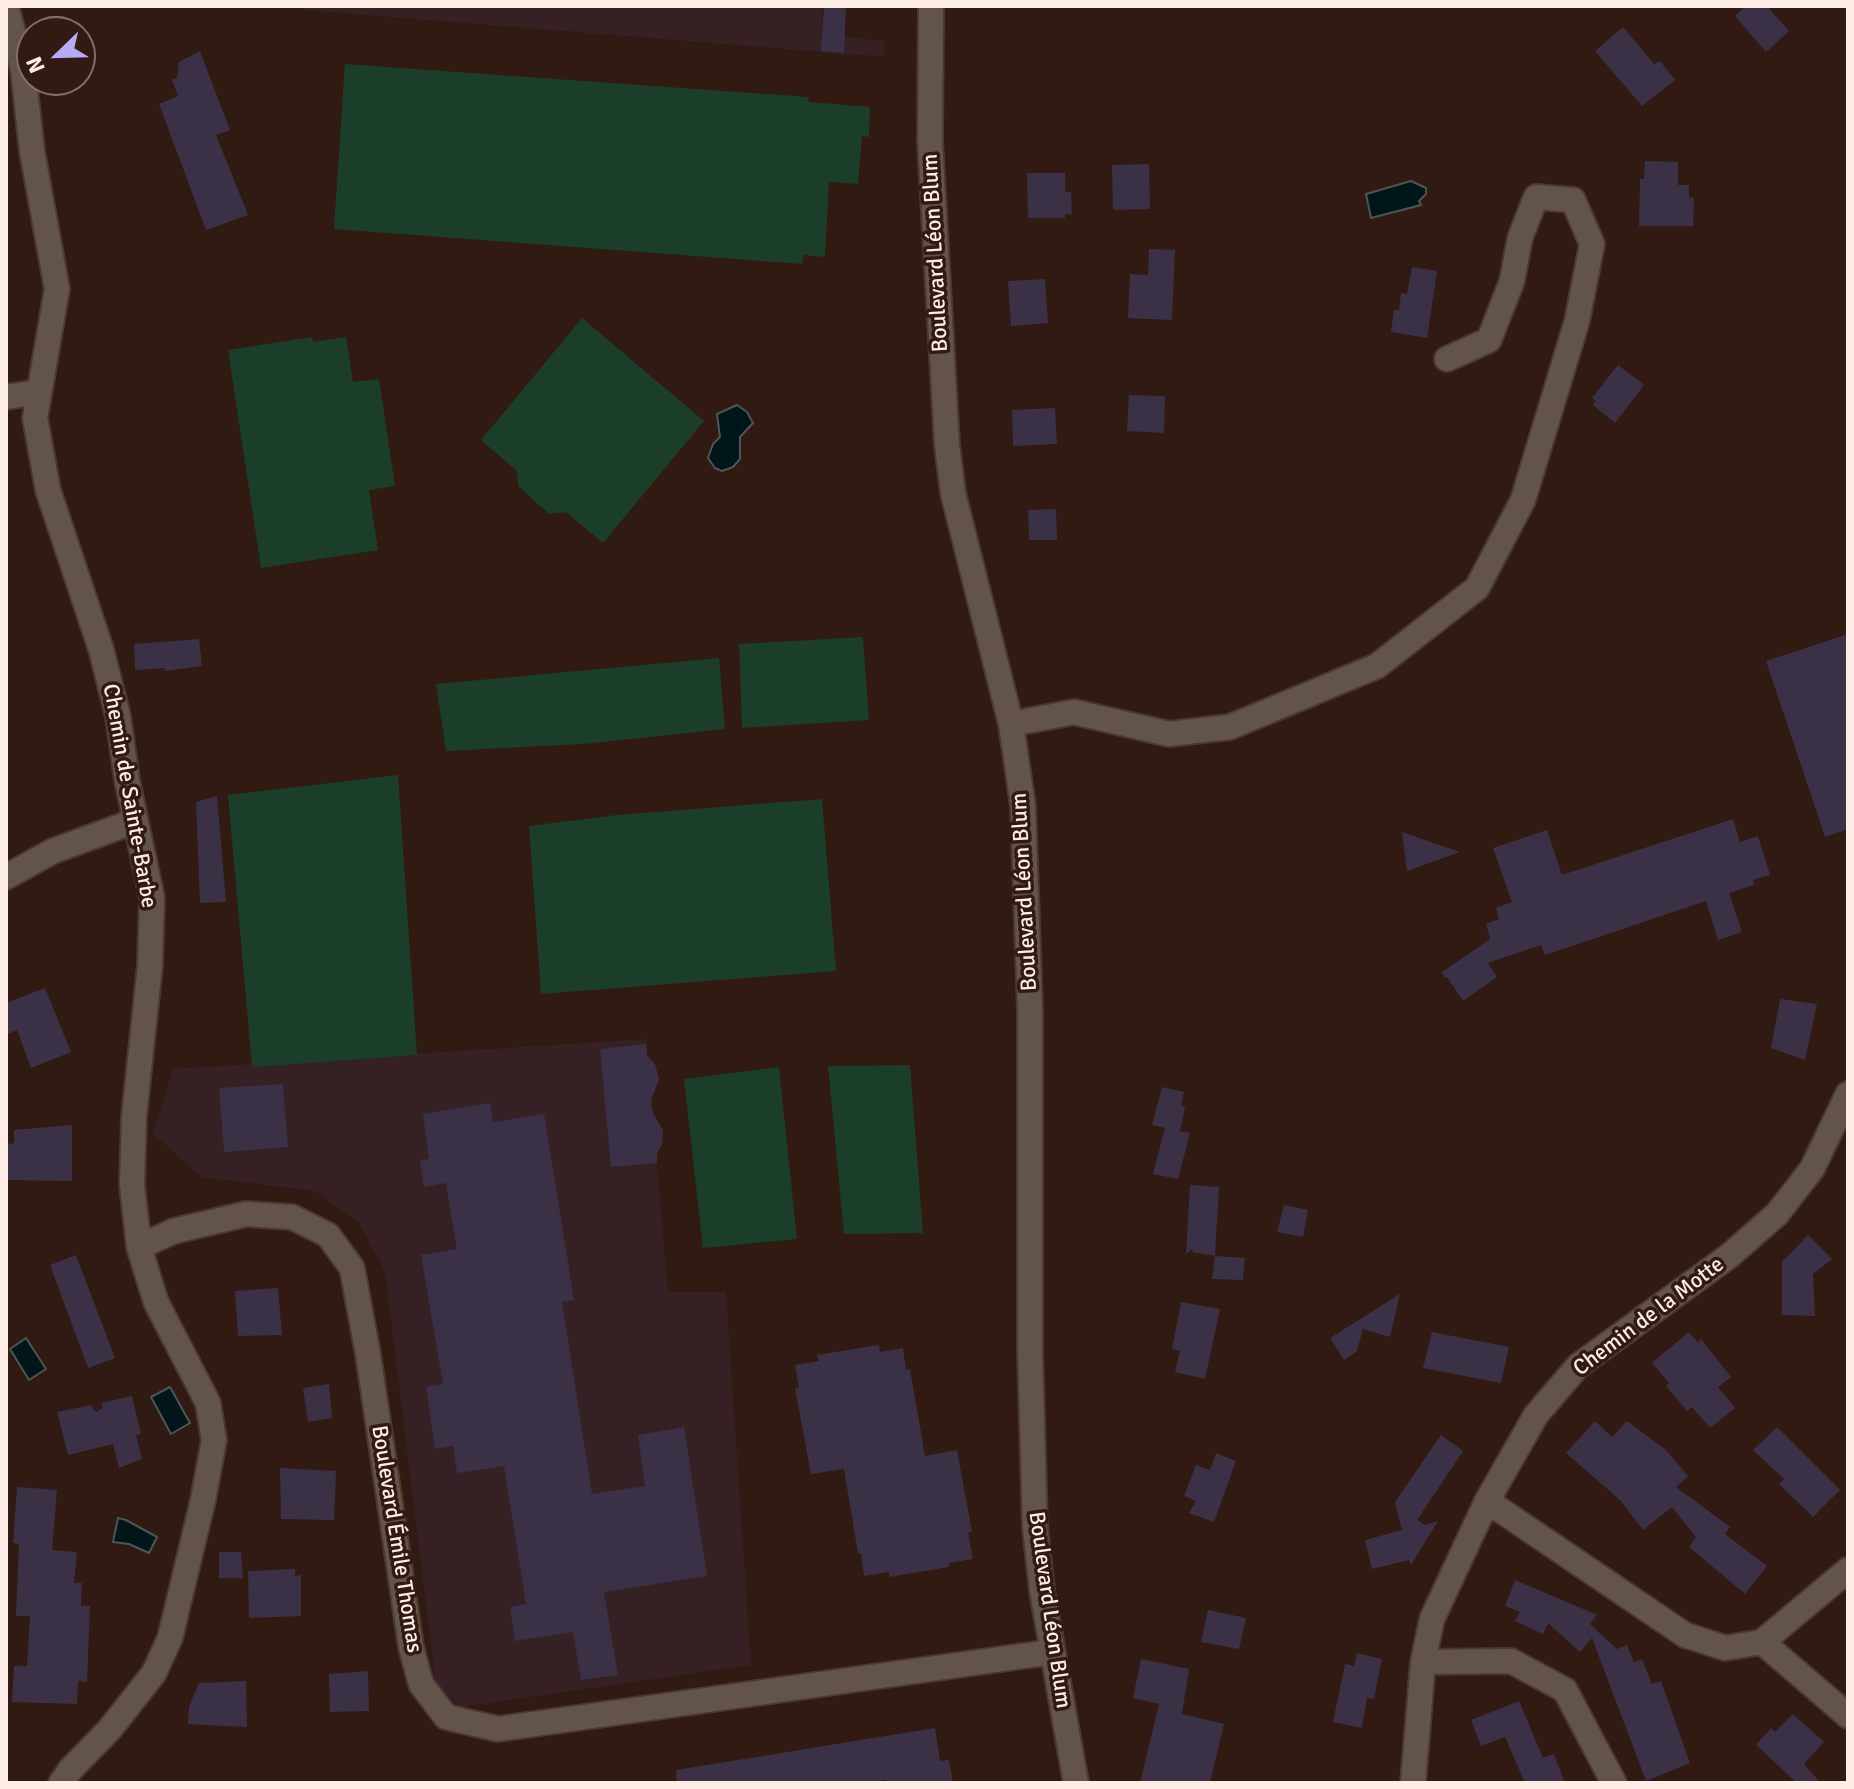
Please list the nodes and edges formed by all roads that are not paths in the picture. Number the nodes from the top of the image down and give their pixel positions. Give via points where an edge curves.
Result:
1 (6, 6) edge
2 (931, 6) edge
3 (1447, 359) dead end
4 (38, 392) junction
5 (6, 397) edge
6 (1011, 724) junction
7 (135, 821) junction
8 (6, 877) edge
9 (1848, 1094) edge
10 (139, 1247) junction
11 (1487, 1501) junction
12 (1848, 1570) edge
13 (1762, 1642) junction
14 (1052, 1652) junction
15 (1423, 1662) junction
16 (1848, 1716) edge
17 (61, 1783) edge
18 (1076, 1783) edge
19 (1413, 1783) edge
20 (1614, 1783) edge

1 - 4 street, Chemin de Sainte-Barbe via 23,70 57,289
2 - 6 street, Boulevard Léon Blum via 930,141 947,445 953,493
3 - 6 street via 1489,340 1536,197 1573,200 1592,244 1577,321 1523,500 1477,588 1377,666 1230,727 1169,734 1074,712
4 - 5 street
4 - 7 street, Chemin de Sainte-Barbe via 35,418 48,490 105,662
6 - 14 street, Boulevard Léon Blum via 1023,806 1028,910 1035,1527
7 - 8 street via 53,851
7 - 10 street, Chemin de Sainte-Barbe via 152,898 134,1117 132,1171
9 - 11 street, Chemin de la Motte via 1812,1169 1777,1214 1729,1256 1578,1366 1536,1415
10 - 14 street, Boulevard Émile Thomas via 174,1231 246,1214 292,1217 328,1235 352,1268 411,1647 421,1684 446,1717 498,1729
10 - 17 street, Chemin de Sainte-Barbe via 156,1302 208,1403 214,1440 170,1638 154,1673
11 - 13 street via 1685,1635 1725,1648
11 - 15 street, Chemin de la Motte via 1432,1619
12 - 13 street
13 - 16 street
14 - 18 street, Boulevard Léon Blum
15 - 19 street, Chemin de la Motte
15 - 20 street via 1511,1661 1565,1690

